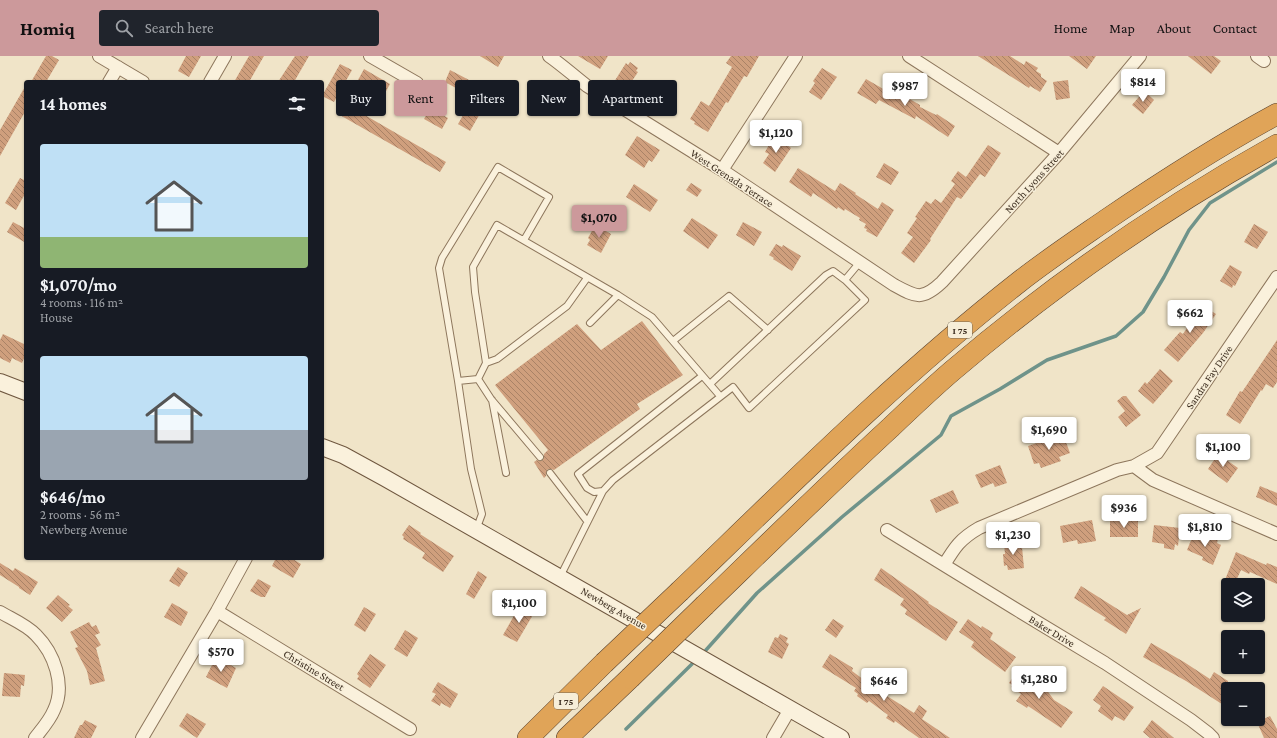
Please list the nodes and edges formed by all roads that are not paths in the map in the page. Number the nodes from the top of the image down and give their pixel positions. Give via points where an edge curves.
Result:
1 (99, 56) edge
2 (225, 56) edge
3 (370, 56) edge
4 (549, 56) edge
5 (796, 56) edge
6 (909, 56) edge
7 (1140, 56) edge
8 (118, 67) junction
9 (110, 80) edge
10 (140, 80) edge
11 (211, 80) edge
12 (412, 80) edge
13 (1277, 114) edge
14 (1277, 145) edge
15 (1059, 153) junction
16 (722, 170) junction
17 (524, 240) junction
18 (860, 262) junction
19 (1277, 277) edge
20 (587, 278) junction
21 (845, 280) junction
22 (618, 295) junction
23 (918, 295) joint
24 (590, 323) dead end
25 (768, 330) junction
26 (673, 341) junction
27 (486, 363) junction
28 (702, 376) junction
29 (478, 379) junction
30 (458, 381) junction
31 (0, 382) edge
32 (710, 384) junction
33 (24, 391) edge
34 (720, 396) junction
35 (491, 399) junction
36 (324, 448) edge
37 (540, 457) dead end
38 (1134, 466) junction
39 (506, 473) dead end
40 (550, 473) dead end
41 (603, 491) junction
42 (587, 522) junction
43 (476, 530) junction
44 (887, 530) dead end
45 (1277, 534) edge
46 (245, 560) edge
47 (944, 565) junction
48 (560, 577) junction
49 (217, 611) junction
50 (0, 612) edge
51 (790, 708) junction
52 (410, 729) dead end
53 (35, 738) edge
54 (142, 738) edge
55 (528, 738) edge
56 (567, 738) edge
57 (773, 738) edge
58 (841, 738) edge
59 (1213, 738) edge

1 - 8 street
2 - 11 street
3 - 12 street
4 - 16 street, West Grenada Terrace via 587,86
5 - 16 street
6 - 15 street
7 - 15 street, North Lyons Street
8 - 9 street
8 - 10 street
13 - 55 highway, I 75, bridge via 1152,188 1067,246 950,338 857,421
14 - 56 highway, I 75, bridge via 1181,201 1095,260 951,372 867,449
15 - 23 street, North Lyons Street via 942,282 928,293
16 - 18 street, West Grenada Terrace
17 - 20 lane
17 - 27 lane via 497,225 473,268
17 - 30 lane via 548,197 498,166 442,258 439,268
18 - 21 lane
18 - 23 street, West Grenada Terrace via 894,285 912,295
19 - 38 street, Sandra Fay Drive via 1157,453
20 - 22 lane
20 - 27 lane via 567,306 497,359
21 - 25 lane via 833,271 826,275
21 - 34 lane via 865,300 749,408 732,387
22 - 24 lane
22 - 26 lane via 652,318
25 - 26 lane via 729,296
25 - 32 lane
26 - 28 lane
27 - 29 lane
28 - 32 lane
28 - 41 lane via 578,474 588,488 594,492
29 - 30 lane
29 - 35 lane
30 - 43 lane via 471,469 482,514
31 - 33 street
32 - 34 lane
34 - 41 lane via 613,480
35 - 37 lane
35 - 39 lane
36 - 43 street, Newberg Avenue via 343,455
38 - 45 street via 1153,480
38 - 47 street, Sandra Fay Drive via 1117,470 979,528 966,535
40 - 42 lane
41 - 42 lane
42 - 48 lane
43 - 48 street, Newberg Avenue
44 - 47 street, Baker Drive
46 - 49 street
47 - 59 street, Baker Drive via 1105,663 1191,720
48 - 51 street, Newberg Avenue
49 - 52 street, Christine Street
49 - 54 street
50 - 53 street via 35,634 49,652 55,666 58,678 55,709
51 - 57 street
51 - 58 street, Newberg Avenue

